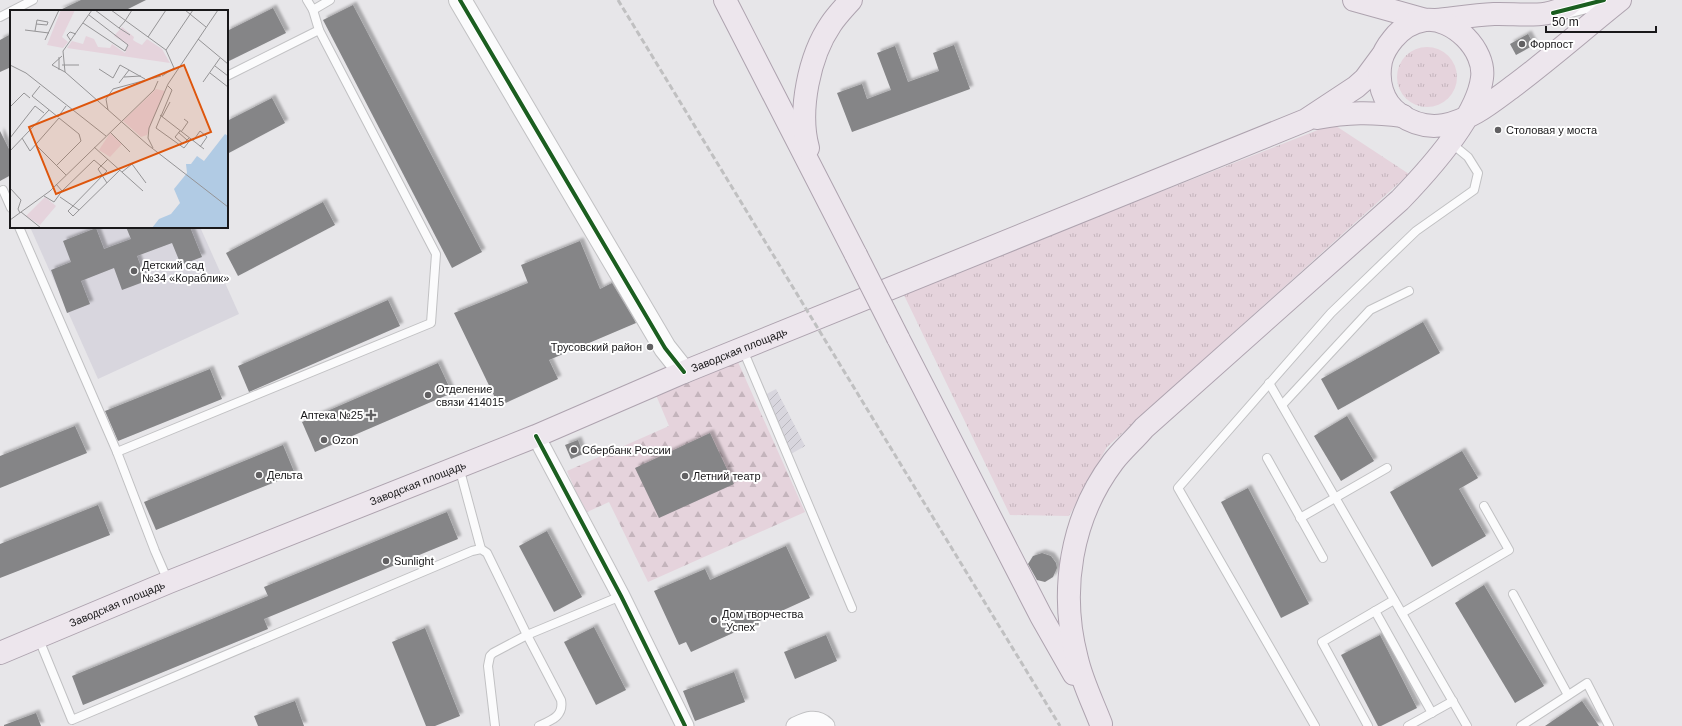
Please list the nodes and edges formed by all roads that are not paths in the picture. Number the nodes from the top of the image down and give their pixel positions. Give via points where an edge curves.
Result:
1 (32, 0) edge
2 (307, 0) edge
3 (330, 0) edge
4 (460, 0) edge
5 (725, 0) edge
6 (851, 0) edge
7 (1354, 0) edge
8 (1574, 0) edge
9 (1604, 0) edge
10 (1620, 0) edge
11 (13, 10) edge
12 (313, 10) junction
13 (10, 12) edge
14 (1553, 12) junction
15 (0, 17) edge
16 (1430, 20) junction
17 (319, 30) junction
18 (1382, 56) junction
19 (228, 76) edge
20 (1403, 116) junction
21 (1466, 118) junction
22 (1306, 120) junction
23 (1450, 142) junction
24 (818, 180) junction
25 (2, 191) edge
26 (10, 206) edge
27 (19, 228) edge
28 (1409, 291) dead end
29 (743, 349) junction
30 (684, 372) junction
31 (1269, 383) junction
32 (1282, 405) junction
33 (536, 436) junction
34 (117, 452) junction
35 (1266, 458) dead end
36 (459, 466) junction
37 (1387, 468) dead end
38 (1335, 498) junction
39 (1484, 506) dead end
40 (1300, 518) junction
41 (481, 549) junction
42 (1323, 558) dead end
43 (169, 582) junction
44 (1513, 594) dead end
45 (620, 596) junction
46 (1394, 600) junction
47 (852, 608) dead end
48 (1375, 611) junction
49 (1402, 613) junction
50 (527, 635) junction
51 (37, 636) junction
52 (0, 653) edge
53 (1568, 695) junction
54 (1453, 701) junction
55 (1432, 713) junction
56 (71, 723) edge
57 (1102, 725) edge
58 (1464, 725) edge
59 (495, 726) edge
60 (540, 726) edge
61 (684, 726) edge
62 (795, 726) edge
63 (826, 726) edge
64 (1315, 726) edge
65 (1368, 726) edge
66 (1408, 726) edge
67 (1521, 726) edge
68 (1609, 726) edge

1 - 11 lane
2 - 12 lane
3 - 12 lane
4 - 30 street via 665,348
5 - 24 main road
6 - 24 main road via 831,24 819,48 805,97 807,145
7 - 16 main road
8 - 14 main road
9 - 14 street
10 - 21 main road via 1531,73 1484,108
12 - 17 lane
13 - 15 lane
14 - 16 main road
16 - 18 main road via 1414,22 1398,32
16 - 21 main road via 1456,30 1467,38 1482,64 1483,78 1479,92
17 - 19 lane
17 - 34 lane via 436,254 431,323
18 - 20 main road via 1380,85 1389,104
18 - 22 main road via 1356,87
20 - 21 main road via 1420,124 1435,126
20 - 22 main road via 1346,112
21 - 23 main road
22 - 29 main road, Заводская площадь
23 - 31 lane via 1468,157 1478,173 1474,190 1416,231 1331,313
23 - 57 main road via 1400,200 1144,428 1114,462 1094,492 1080,525 1072,554 1068,585 1069,612 1077,659
24 - 57 main road, bridge via 1041,616
25 - 26 lane
27 - 34 lane
28 - 32 lane via 1370,310
29 - 30 main road, Заводская площадь
29 - 47 lane
30 - 33 main road, Заводская площадь
31 - 32 lane
31 - 64 lane via 1178,488
32 - 38 lane
33 - 36 main road, Заводская площадь
33 - 45 street
34 - 43 lane
35 - 40 lane
36 - 41 lane
36 - 43 main road, Заводская площадь
37 - 38 lane
38 - 40 lane
38 - 46 lane
39 - 49 lane via 1508,550
40 - 42 lane
41 - 50 lane via 487,554
41 - 56 lane
43 - 51 main road, Заводская площадь
44 - 53 lane
45 - 50 lane
45 - 61 street
46 - 48 lane
46 - 49 lane
48 - 55 lane
48 - 65 lane via 1322,642
49 - 54 lane
50 - 59 lane via 493,654 488,661
50 - 60 lane via 562,706 556,718
51 - 52 main road, Заводская площадь
51 - 56 lane
53 - 67 lane
53 - 68 lane via 1587,683
54 - 55 lane
54 - 58 lane
55 - 66 lane
62 - 63 street via 808,720 815,720

